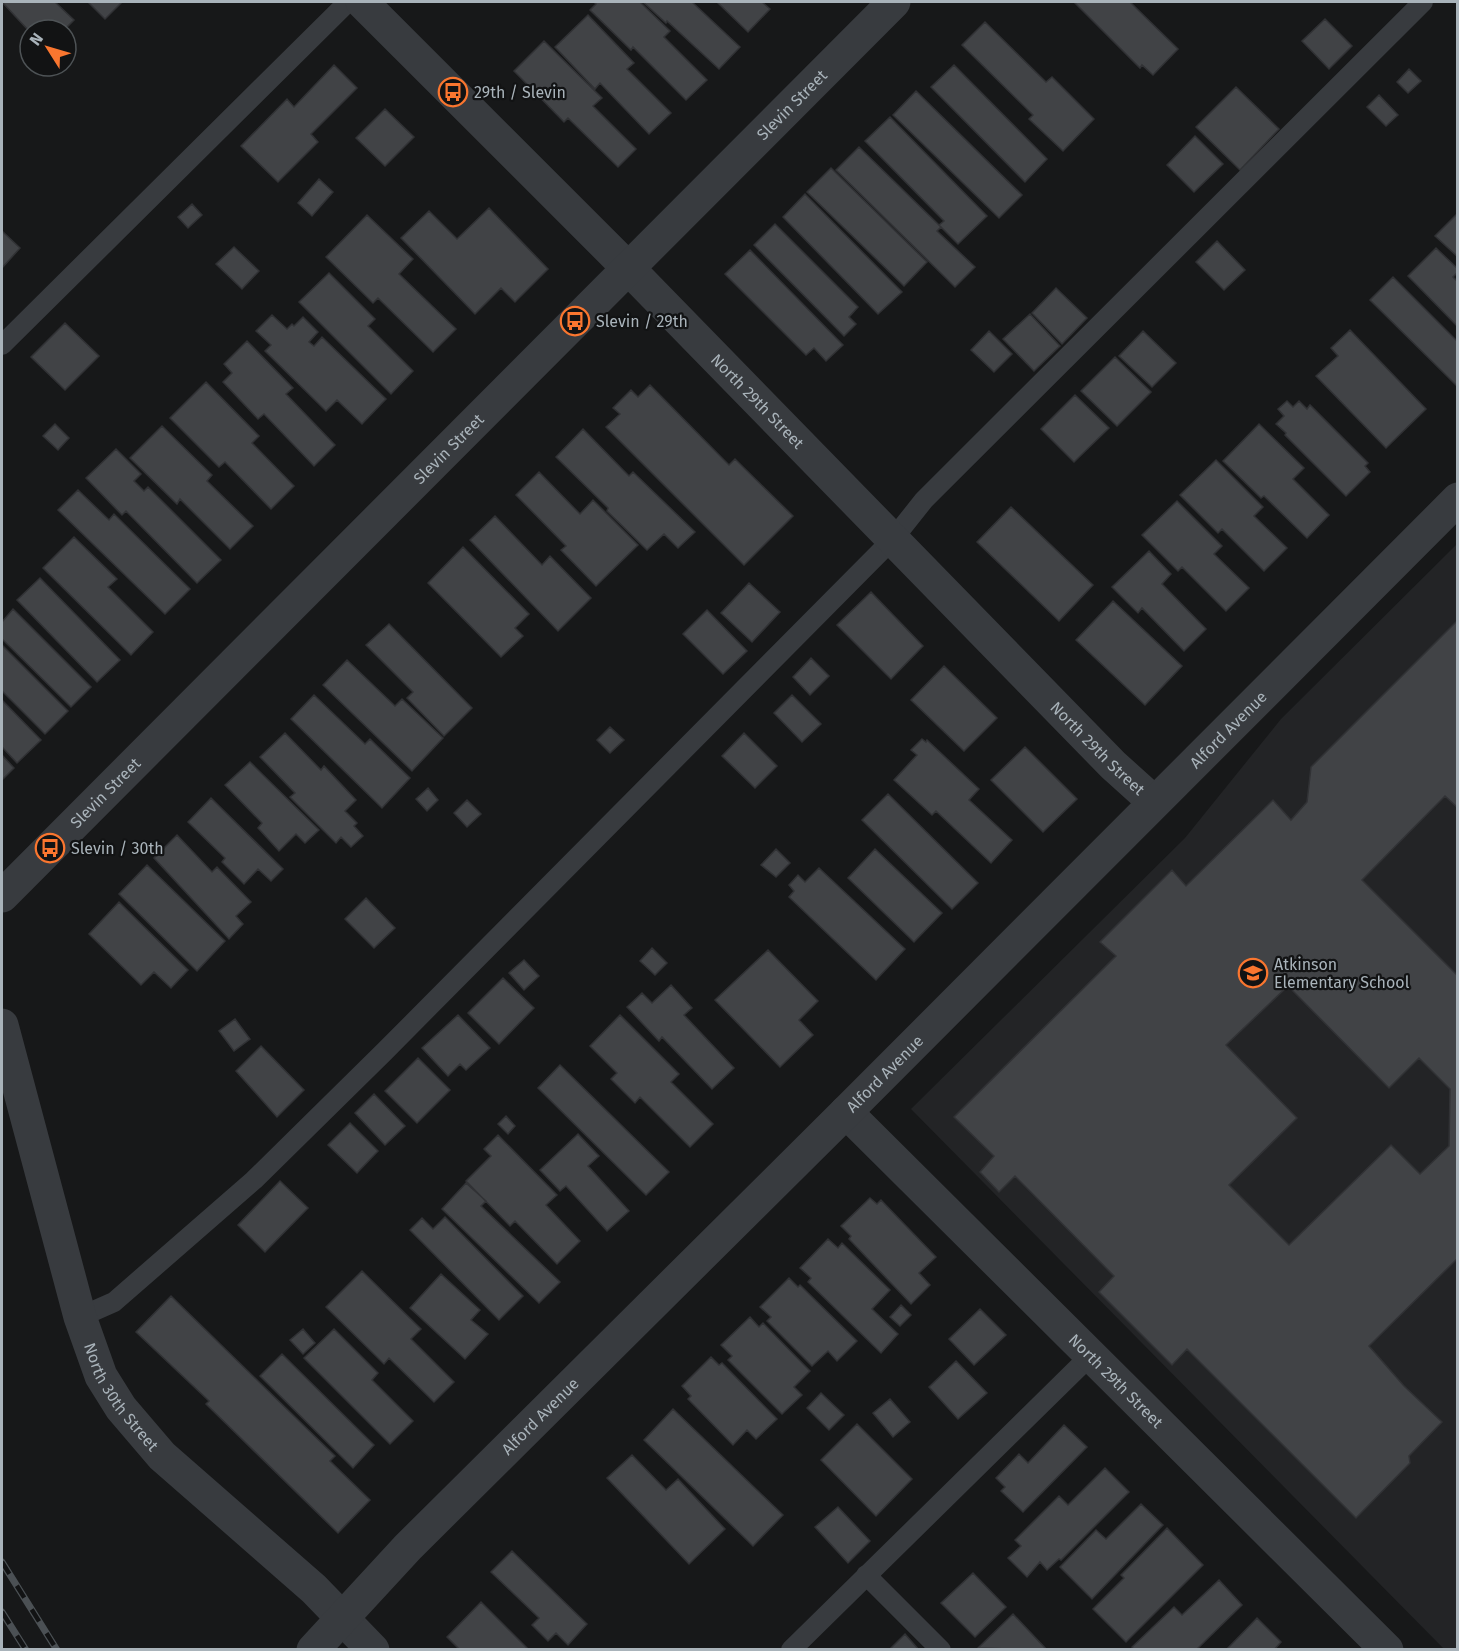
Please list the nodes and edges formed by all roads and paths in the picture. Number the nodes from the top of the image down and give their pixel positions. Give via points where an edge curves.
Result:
1 (348, 2) edge
2 (362, 2) edge
3 (894, 2) edge
4 (1423, 2) edge
5 (628, 268) junction
6 (2, 345) edge
7 (1458, 500) edge
8 (893, 539) junction
9 (1154, 802) junction
10 (2, 896) edge
11 (2, 1025) edge
12 (846, 1112) junction
13 (80, 1317) junction
14 (1091, 1355) junction
15 (866, 1575) junction
16 (342, 1618) junction
17 (313, 1650) edge
18 (373, 1650) edge
19 (791, 1650) edge
20 (941, 1650) edge
21 (1388, 1650) edge

1 - 6 lane
2 - 5 street, North 29th Street
3 - 5 street, Slevin Street
4 - 8 lane via 924,500
5 - 8 street, North 29th Street
5 - 10 street, Slevin Street
7 - 9 street, Alford Avenue
8 - 9 street, North 29th Street via 1113,765
8 - 13 lane via 254,1180 114,1302
9 - 12 street, Alford Avenue
11 - 13 street, North 30th Street
12 - 14 street, North 29th Street
12 - 16 street, Alford Avenue via 408,1547
13 - 16 street, North 30th Street via 101,1376 121,1408 162,1456
14 - 15 lane
14 - 21 street, North 29th Street
15 - 19 lane
15 - 20 lane
16 - 17 street, Alford Avenue
16 - 18 street, North 30th Street

